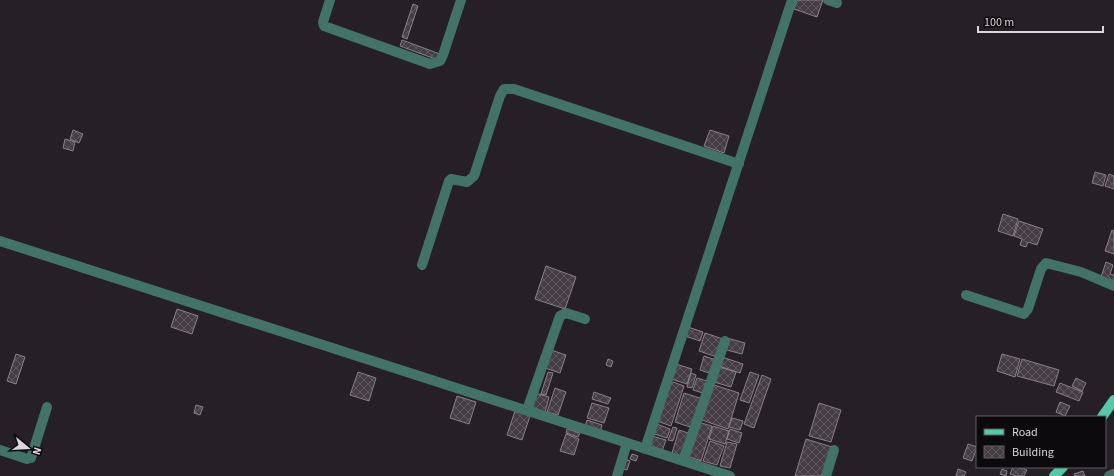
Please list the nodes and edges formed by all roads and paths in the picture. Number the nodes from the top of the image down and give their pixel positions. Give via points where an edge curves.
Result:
1 (330, 0) edge
2 (461, 0) edge
3 (792, 0) edge
4 (739, 164) junction
5 (0, 241) edge
6 (422, 265) dead end
7 (1114, 286) edge
8 (966, 295) dead end
9 (585, 319) dead end
10 (725, 341) dead end
11 (1114, 400) edge
12 (47, 407) dead end
13 (528, 410) junction
14 (1103, 416) edge
15 (627, 444) junction
16 (645, 449) junction
17 (0, 450) edge
18 (834, 450) dead end
19 (683, 461) junction
20 (1114, 474) edge
21 (617, 476) edge
22 (730, 476) edge
23 (826, 476) edge
24 (1109, 476) edge

1 - 2 street via 324,26 430,64 440,61 443,55
3 - 4 street
4 - 6 street via 514,89 504,89 474,176 467,182 451,179 449,181
4 - 16 street
5 - 13 street
7 - 8 street via 1081,272 1046,263 1041,269 1024,314
9 - 13 street via 564,313 560,316
10 - 19 street
11 - 14 main road
12 - 17 street via 31,458
13 - 15 street
15 - 16 street
15 - 21 street
16 - 19 street
18 - 23 street
19 - 22 street
20 - 24 street

